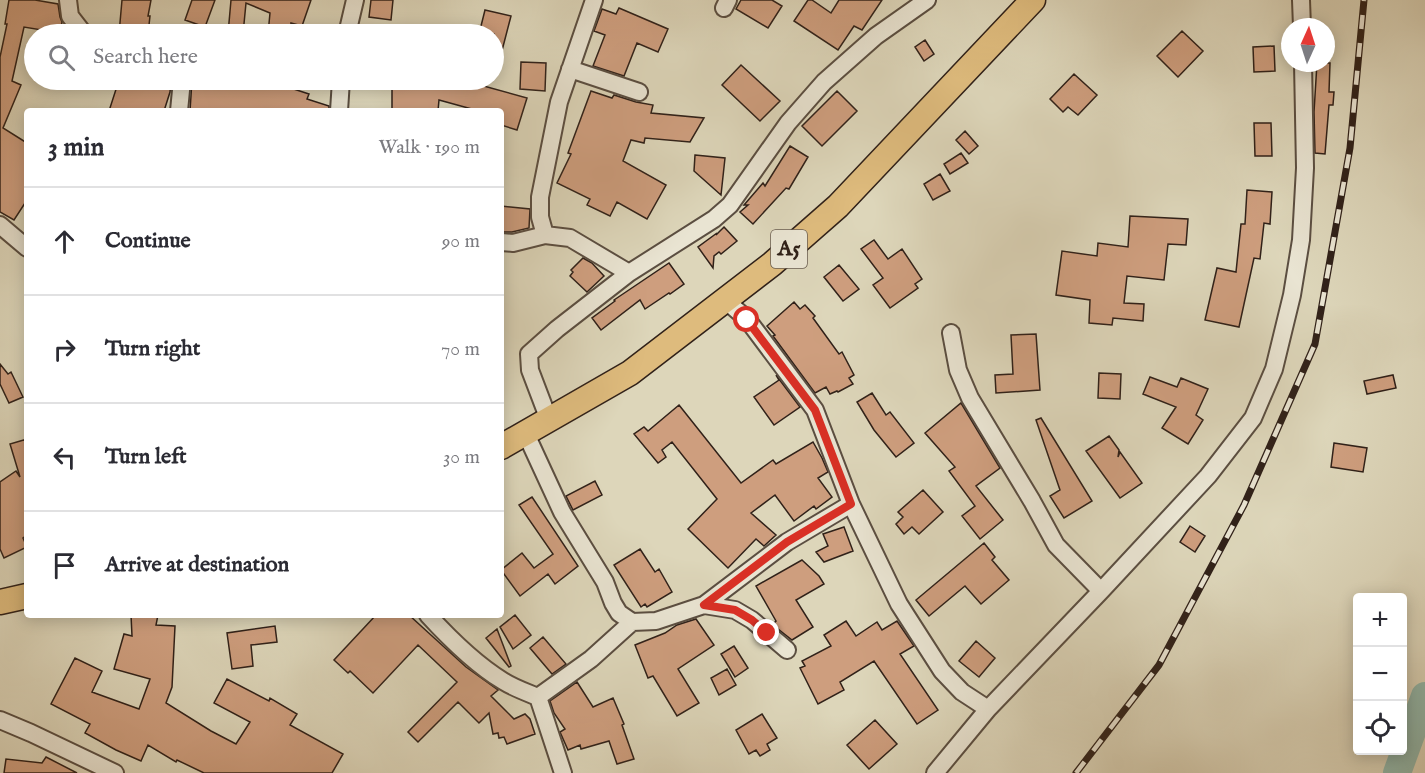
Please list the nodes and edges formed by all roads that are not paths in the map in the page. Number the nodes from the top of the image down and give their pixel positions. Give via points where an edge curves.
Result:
1 (68, 0) edge
2 (355, 0) edge
3 (594, 0) edge
4 (927, 0) edge
5 (1033, 0) edge
6 (1300, 0) edge
7 (1301, 18) edge
8 (76, 24) edge
9 (349, 24) edge
10 (570, 69) junction
11 (1303, 72) edge
12 (181, 90) edge
13 (340, 90) edge
14 (639, 92) dead end
15 (179, 108) edge
16 (339, 108) edge
17 (0, 225) edge
18 (545, 234) junction
19 (504, 242) edge
20 (24, 245) edge
21 (629, 273) junction
22 (725, 300) junction
23 (951, 333) dead end
24 (549, 420) junction
25 (526, 434) junction
26 (504, 445) edge
27 (851, 504) junction
28 (1101, 591) junction
29 (24, 597) edge
30 (0, 602) edge
31 (704, 605) junction
32 (431, 618) edge
33 (632, 622) junction
34 (787, 651) dead end
35 (538, 698) junction
36 (988, 709) junction
37 (0, 720) edge
38 (115, 773) edge
39 (562, 773) edge
40 (935, 773) edge

1 - 8 street via 70,16
2 - 9 street
3 - 10 street
4 - 21 street via 876,36 824,82 788,123 730,205
5 - 22 highway, A5 via 838,206
6 - 7 street
10 - 14 street
10 - 18 street via 559,102 540,197
11 - 28 street via 1305,168 1301,240 1274,369 1253,418 1232,446
12 - 15 street
13 - 16 street
17 - 20 street
18 - 19 street
18 - 21 street via 570,238
21 - 24 street via 529,354 530,370
22 - 24 highway, A5 via 630,373
22 - 27 street via 747,320 815,410
23 - 28 street via 958,370 970,398 1056,545
24 - 25 highway, A5
25 - 26 highway, A5
25 - 33 street via 562,512 605,582 613,603
27 - 31 street via 787,542
27 - 36 street via 899,604 942,671 962,692
28 - 36 street
29 - 30 highway
31 - 33 street via 656,621
31 - 34 street via 735,610
32 - 35 street via 478,664
33 - 35 street
35 - 39 street
36 - 40 street
37 - 38 street

